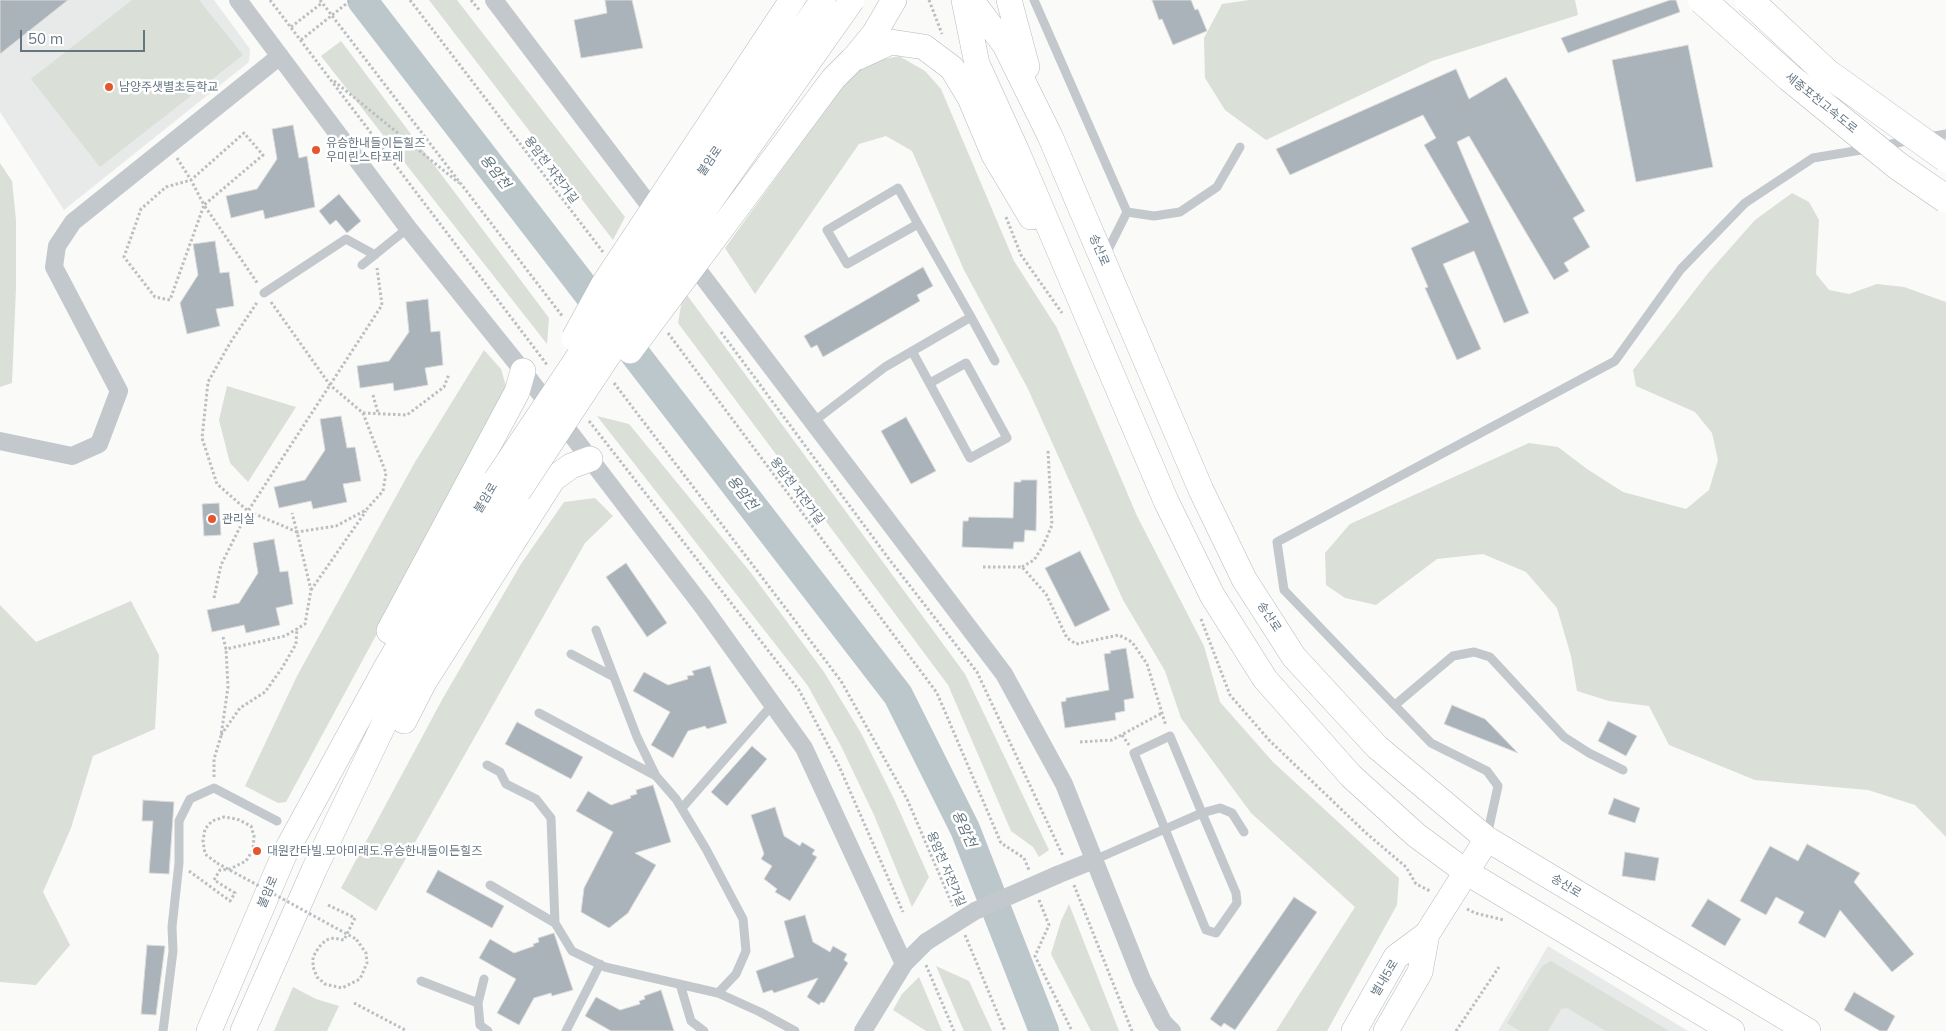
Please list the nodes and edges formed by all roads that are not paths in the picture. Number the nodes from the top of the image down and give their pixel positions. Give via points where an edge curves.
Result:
1 (238, 0) edge
2 (494, 0) edge
3 (792, 0) edge
4 (823, 0) edge
5 (852, 0) edge
6 (894, 0) edge
7 (964, 0) edge
8 (971, 0) edge
9 (1009, 0) edge
10 (1034, 0) edge
11 (1702, 0) edge
12 (1749, 0) edge
13 (280, 56) junction
14 (852, 60) junction
15 (1042, 123) junction
16 (1946, 134) edge
17 (1240, 147) dead end
18 (1946, 158) edge
19 (1946, 199) edge
20 (1127, 212) junction
21 (918, 224) junction
22 (408, 228) junction
23 (375, 255) junction
24 (1103, 260) junction
25 (362, 265) dead end
26 (264, 293) road end
27 (1081, 302) junction
28 (971, 317) junction
29 (912, 351) junction
30 (995, 361) dead end
31 (523, 371) junction
32 (930, 383) junction
33 (813, 422) junction
34 (0, 441) edge
35 (590, 459) junction
36 (496, 480) junction
37 (518, 492) junction
38 (596, 630) dead end
39 (570, 654) dead end
40 (614, 677) junction
41 (772, 705) junction
42 (1396, 705) junction
43 (539, 713) dead end
44 (487, 765) dead end
45 (1623, 770) dead end
46 (656, 776) junction
47 (682, 808) junction
48 (1202, 813) junction
49 (277, 821) dead end
50 (1165, 829) junction
51 (1244, 832) dead end
52 (1486, 839) junction
53 (284, 855) junction
54 (1094, 860) junction
55 (314, 870) junction
56 (1466, 872) junction
57 (490, 885) dead end
58 (555, 923) junction
59 (1427, 934) junction
60 (600, 964) junction
61 (904, 964) junction
62 (484, 979) dead end
63 (420, 981) dead end
64 (680, 984) junction
65 (718, 993) junction
66 (478, 1003) junction
67 (163, 1031) edge
68 (209, 1031) edge
69 (243, 1031) edge
70 (488, 1031) edge
71 (566, 1031) edge
72 (704, 1031) edge
73 (795, 1031) edge
74 (862, 1031) edge
75 (1172, 1031) edge
76 (1354, 1031) edge
77 (1386, 1031) edge
78 (1732, 1031) edge
79 (1808, 1031) edge

1 - 13 street
2 - 33 street
3 - 36 street, bridge via 603,285
4 - 36 street, 불암로, bridge via 684,198
5 - 37 street, 불암로, bridge via 704,210
6 - 14 street via 874,34
7 - 27 street via 977,64
8 - 15 street, 송산로 via 1005,45
9 - 15 street
10 - 20 lane
11 - 19 highway, 세종포천고속도로, bridge via 1790,78 1891,160
12 - 18 highway, bridge via 1827,73
13 - 22 street
13 - 34 street via 73,222 57,246 54,266 119,390 99,444 72,456
14 - 27 street via 891,42 924,47 952,68 970,98 994,155
14 - 37 street, bridge via 833,79 597,395
15 - 24 street, 송산로
16 - 42 lane via 1813,158 1745,203 1681,269 1616,361 1277,542 1284,590
17 - 20 lane via 1217,187 1180,212 1154,216
20 - 24 lane
21 - 21 lane via 898,188 827,230 847,264
21 - 28 lane
22 - 23 lane
22 - 31 street
23 - 25 lane
23 - 26 lane via 346,239
24 - 52 street, 송산로 via 1201,490 1244,579 1294,657 1377,747
27 - 56 street via 1166,501 1212,595 1264,679 1351,776 1416,835
28 - 29 lane
28 - 30 lane
29 - 32 lane
29 - 33 lane via 884,367
31 - 35 street
31 - 53 street via 517,392 308,786
32 - 32 lane via 970,458 1007,438 966,363
33 - 54 street via 1004,674 1064,784
35 - 41 street via 704,607
35 - 55 street via 571,466 553,479 424,682 357,813
36 - 53 street, 불암로 via 387,666
37 - 55 street, 불암로 via 407,676
38 - 40 lane
39 - 40 lane
40 - 46 lane
41 - 47 lane
41 - 61 street via 804,748
42 - 45 lane via 1453,656 1474,652 1490,657 1564,737
42 - 52 lane via 1432,743 1487,771 1498,786
43 - 46 lane
44 - 58 lane via 500,772 506,784 536,799 551,818
46 - 47 lane
47 - 65 lane via 743,919 746,951 736,974
48 - 50 lane
48 - 50 lane via 1170,736 1134,753
48 - 50 lane via 1236,893 1237,903 1216,933 1206,930
48 - 51 lane via 1220,808 1232,813
49 - 67 lane via 214,788 190,799 179,821 173,951
50 - 54 lane
52 - 56 street, 별내5로
52 - 79 street, 송산로
53 - 68 street, 불암로
54 - 61 street, bridge via 975,911 926,942
54 - 75 street via 1142,980 1163,1022
55 - 69 street, 불암로
56 - 59 street, 별내5로
56 - 78 street
57 - 58 lane
58 - 60 lane via 572,951
59 - 76 street, 별내5로 via 1396,957
59 - 77 street, 별내5로 via 1420,972
60 - 64 lane
60 - 71 lane
61 - 74 street
62 - 66 lane
63 - 66 lane
64 - 65 lane
64 - 72 lane via 691,1020
65 - 73 lane
66 - 70 lane via 480,1025

